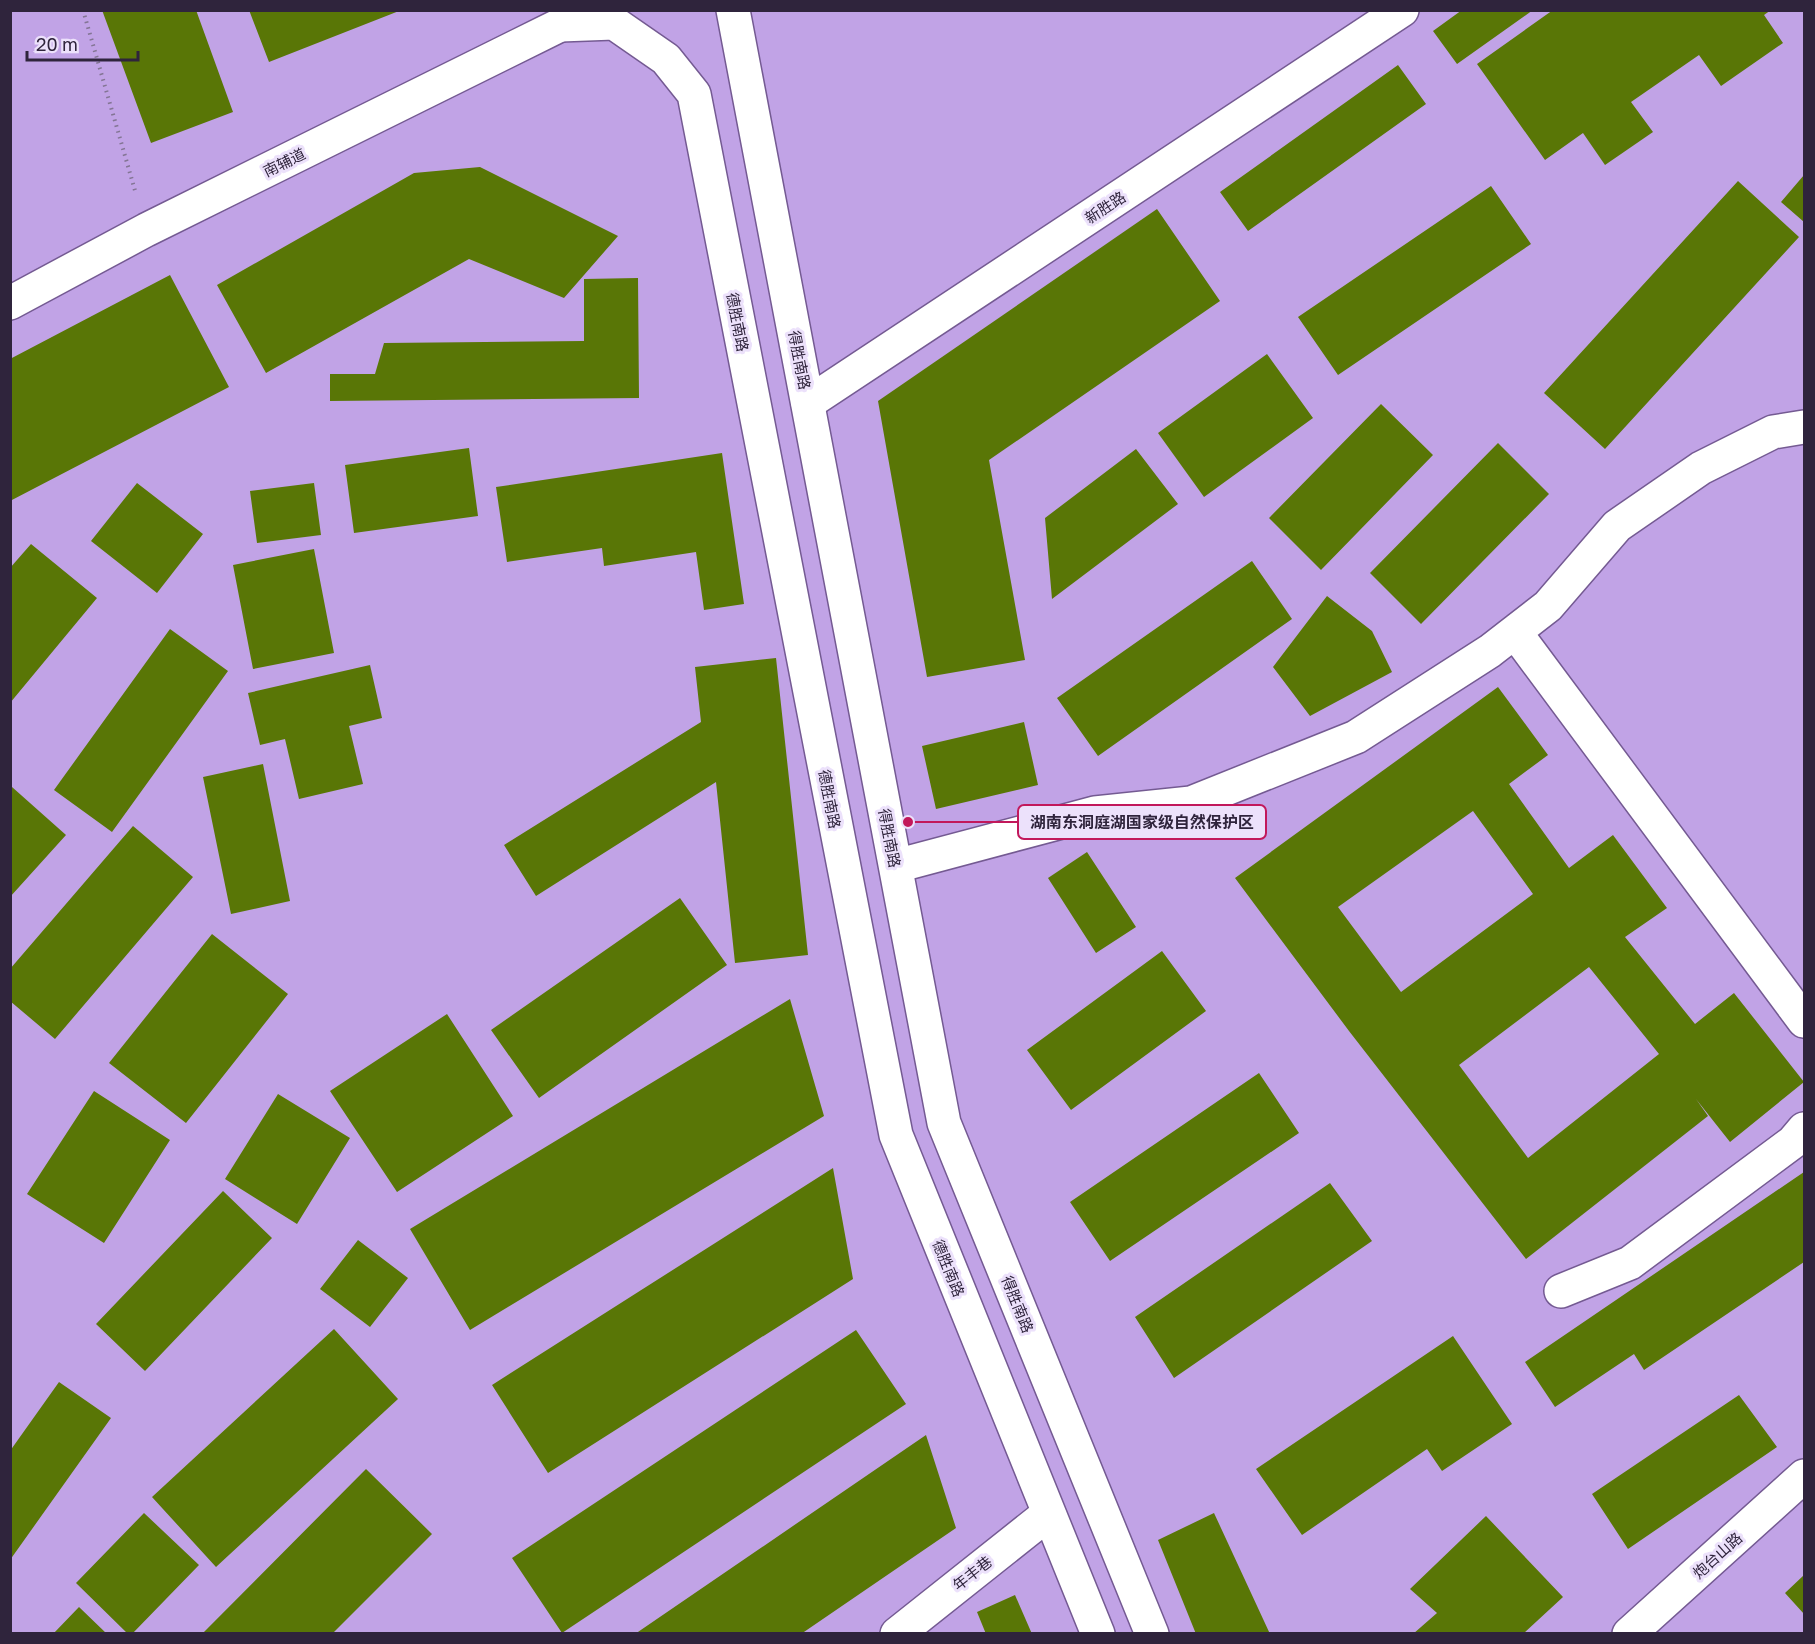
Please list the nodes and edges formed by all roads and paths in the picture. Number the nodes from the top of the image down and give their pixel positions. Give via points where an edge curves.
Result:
1 (83, 10) edge
2 (733, 10) edge
3 (1402, 10) edge
4 (565, 18) edge
5 (146, 230) junction
6 (10, 303) edge
7 (808, 403) junction
8 (1804, 427) edge
9 (1515, 632) junction
10 (896, 867) junction
11 (1804, 1021) edge
12 (1804, 1129) edge
13 (1561, 1291) dead end
14 (1804, 1476) edge
15 (1048, 1514) junction
16 (897, 1634) edge
17 (1098, 1634) edge
18 (1152, 1634) edge
19 (1629, 1634) edge

1 - 5 path
2 - 7 main road, 得胜南路
3 - 7 main road, 新胜路
4 - 5 main road, 南辅道
4 - 15 main road, 德胜南路 via 614,23 666,59 694,94 896,1136
5 - 6 main road, 南辅道
7 - 10 main road, 得胜南路
8 - 9 main road via 1773,432 1701,468 1617,526 1548,606
9 - 10 main road via 1356,737 1191,803 1095,813
9 - 11 main road
10 - 18 main road, 得胜南路 via 944,1123
12 - 13 main road via 1793,1142 1630,1263
14 - 19 main road, 炮台山路
15 - 16 main road, 年丰巷
15 - 17 main road, 德胜南路

